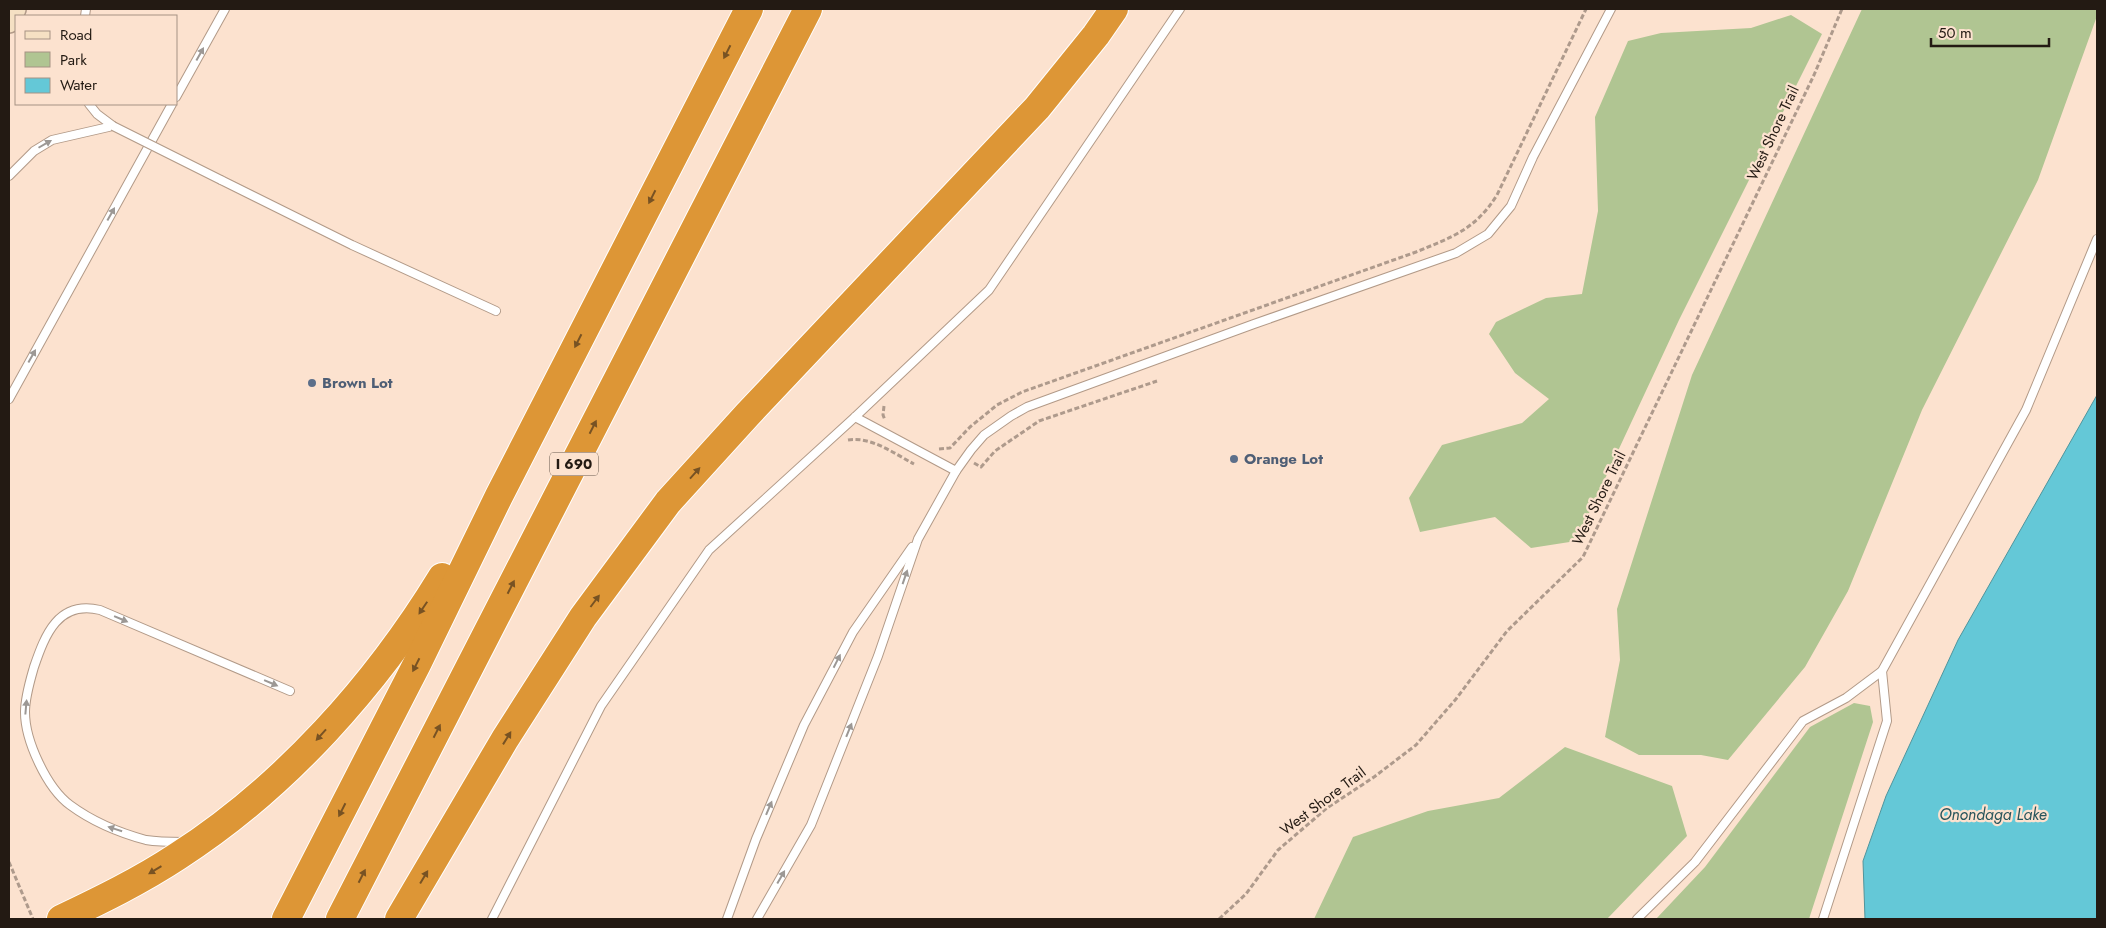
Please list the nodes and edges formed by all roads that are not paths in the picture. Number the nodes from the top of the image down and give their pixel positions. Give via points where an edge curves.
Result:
1 (15, 9) edge
2 (225, 9) edge
3 (749, 9) edge
4 (808, 9) edge
5 (1114, 9) edge
6 (1180, 9) edge
7 (1611, 9) edge
8 (9, 22) edge
9 (178, 93) edge
10 (90, 105) edge
11 (171, 105) edge
12 (113, 126) junction
13 (9, 176) edge
14 (2097, 239) edge
15 (496, 311) dead end
16 (9, 399) edge
17 (855, 417) junction
18 (956, 471) junction
19 (499, 496) junction
20 (918, 539) junction
21 (1882, 671) junction
22 (290, 691) dead end
23 (196, 843) junction
24 (61, 919) edge
25 (286, 919) edge
26 (340, 919) edge
27 (399, 919) edge
28 (492, 919) edge
29 (727, 919) edge
30 (757, 919) edge
31 (1637, 919) edge
32 (1823, 919) edge

1 - 8 main road
9 -> 2 lane
3 -> 19 highway
26 -> 4 highway, I 690
27 -> 5 highway via 583,617 668,502 1037,108
6 - 17 lane via 989,290
7 - 18 lane via 1511,206 1488,234 1456,253 1027,407 984,436
10 - 12 lane
16 -> 11 lane
13 -> 12 lane via 34,150 52,140
12 - 15 lane, bridge via 352,245
14 - 21 lane via 2026,410
17 - 18 lane
17 - 28 lane via 709,550 601,706
18 - 20 lane
19 -> 23 highway via 469,534 424,608 369,680 307,750 245,807
19 -> 25 highway
29 -> 20 lane via 756,839 804,726 853,632
30 -> 20 lane via 811,825 878,656
21 - 31 lane via 1846,698 1802,722 1695,862
21 - 32 lane via 1888,721
23 -> 22 lane via 148,840 102,825 69,804 45,776 30,742 25,712 32,674 52,624 66,613 79,609 100,610
23 -> 24 highway via 124,888

